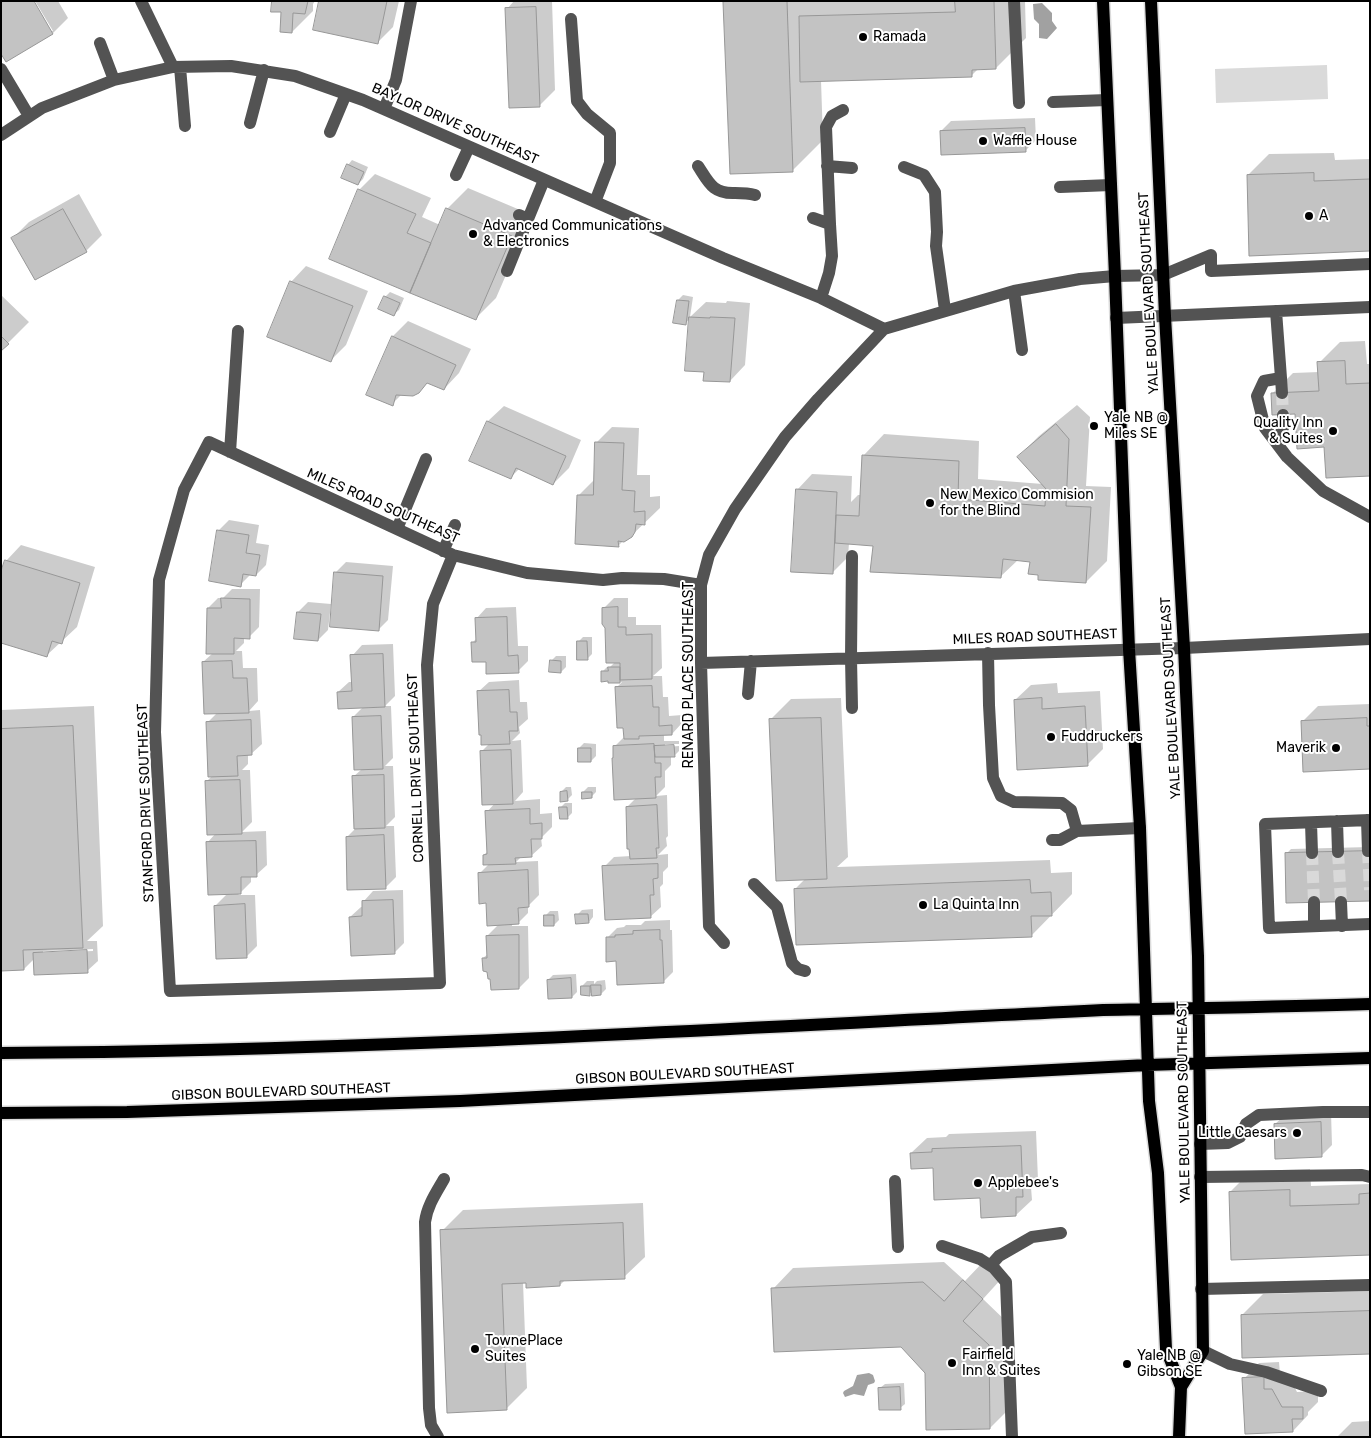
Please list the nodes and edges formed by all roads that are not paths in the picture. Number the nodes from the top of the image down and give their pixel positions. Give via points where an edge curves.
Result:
1 (141, 1) edge
2 (411, 1) edge
3 (1014, 1) edge
4 (1103, 1) edge
5 (1151, 1) edge
6 (571, 19) dead end
7 (100, 43) dead end
8 (176, 67) junction
9 (1, 69) edge
10 (264, 70) junction
11 (114, 80) junction
12 (346, 94) junction
13 (1107, 100) junction
14 (1053, 102) dead end
15 (1019, 103) dead end
16 (384, 109) junction
17 (842, 110) dead end
18 (29, 116) junction
19 (250, 123) dead end
20 (185, 126) dead end
21 (330, 132) dead end
22 (1, 135) edge
23 (470, 147) junction
24 (698, 166) dead end
25 (827, 166) junction
26 (904, 167) dead end
27 (852, 168) dead end
28 (456, 175) dead end
29 (544, 180) junction
30 (1111, 185) junction
31 (1060, 187) dead end
32 (755, 196) dead end
33 (595, 202) junction
34 (813, 218) dead end
35 (830, 224) junction
36 (1370, 264) edge
37 (507, 271) dead end
38 (1163, 275) junction
39 (1115, 276) junction
40 (1014, 291) junction
41 (821, 298) junction
42 (1370, 307) edge
43 (945, 310) junction
44 (1276, 311) junction
45 (1165, 316) junction
46 (1116, 318) junction
47 (884, 329) junction
48 (238, 331) dead end
49 (1022, 350) dead end
50 (1281, 378) junction
51 (1282, 393) tunnel mouth
52 (1283, 415) tunnel mouth
53 (208, 442) joint
54 (1277, 443) junction
55 (230, 452) junction
56 (426, 459) dead end
57 (1370, 517) edge
58 (454, 525) dead end
59 (396, 529) junction
60 (448, 553) junction
61 (852, 556) dead end
62 (701, 585) junction
63 (1370, 639) edge
64 (1184, 648) junction
65 (1129, 649) junction
66 (988, 653) junction
67 (851, 658) junction
68 (751, 661) junction
69 (701, 663) junction
70 (748, 694) dead end
71 (852, 708) dead end
72 (1368, 820) edge
73 (1337, 821) junction
74 (1311, 823) junction
75 (1140, 828) junction
76 (1077, 831) junction
77 (1052, 840) dead end
78 (1368, 851) dead end
79 (1338, 852) tunnel mouth
80 (1312, 853) tunnel mouth
81 (754, 884) dead end
82 (1314, 902) tunnel mouth
83 (1341, 902) tunnel mouth
84 (1370, 924) edge
85 (1314, 926) junction
86 (1342, 926) junction
87 (724, 943) dead end
88 (806, 970) dead end
89 (440, 983) joint
90 (1370, 1004) edge
91 (1198, 1008) junction
92 (1145, 1009) junction
93 (1, 1053) edge
94 (1370, 1058) edge
95 (1200, 1063) junction
96 (1147, 1065) junction
97 (1370, 1112) edge
98 (1, 1113) edge
99 (1200, 1144) junction
100 (1200, 1176) junction
101 (1370, 1177) edge
102 (444, 1178) dead end
103 (895, 1181) dead end
104 (1061, 1234) dead end
105 (942, 1246) dead end
106 (898, 1247) dead end
107 (990, 1266) junction
108 (1370, 1285) edge
109 (1201, 1289) junction
110 (1203, 1351) junction
111 (1181, 1387) junction
112 (1321, 1391) dead end
113 (438, 1437) edge
114 (1012, 1437) edge
115 (1179, 1437) edge

1 - 8 street
2 - 16 street via 396,80
3 - 15 street
4 - 13 main road, YALE BOULEVARD SOUTHEAST
5 - 38 main road, YALE BOULEVARD SOUTHEAST
6 - 33 street via 577,101 610,133 610,163
7 - 11 street
8 - 10 street, BAYLOR DRIVE SOUTHEAST via 231,66
8 - 11 street, BAYLOR DRIVE SOUTHEAST
8 - 20 street
9 - 18 street
10 - 12 street, BAYLOR DRIVE SOUTHEAST via 295,76
10 - 19 street
11 - 18 street, BAYLOR DRIVE SOUTHEAST
12 - 16 street, BAYLOR DRIVE SOUTHEAST
12 - 21 street
13 - 14 street
13 - 30 main road, YALE BOULEVARD SOUTHEAST
16 - 23 street, BAYLOR DRIVE SOUTHEAST
17 - 25 street via 832,116 826,127
18 - 22 street, BAYLOR DRIVE SOUTHEAST
23 - 28 street
23 - 29 street, BAYLOR DRIVE SOUTHEAST
24 - 32 street via 712,187 723,193 746,192
25 - 27 street
25 - 35 street
26 - 43 street via 924,175 935,192 936,246
29 - 33 street, BAYLOR DRIVE SOUTHEAST
29 - 37 street via 524,217
30 - 31 street
30 - 39 main road, YALE BOULEVARD SOUTHEAST
33 - 41 street, BAYLOR DRIVE SOUTHEAST
34 - 35 street
35 - 41 street via 832,256
36 - 38 street via 1211,271 1211,255
38 - 39 street, RENARD PLACE SOUTHEAST
38 - 45 main road, YALE BOULEVARD SOUTHEAST
39 - 40 street, RENARD PLACE SOUTHEAST
39 - 46 main road, YALE BOULEVARD SOUTHEAST
40 - 43 street, RENARD PLACE SOUTHEAST
40 - 49 street
41 - 47 street, BAYLOR DRIVE SOUTHEAST
42 - 44 street
43 - 47 street, RENARD PLACE SOUTHEAST
44 - 45 street
44 - 50 street
45 - 46 street
45 - 64 main road, YALE BOULEVARD SOUTHEAST
46 - 65 main road, YALE BOULEVARD SOUTHEAST
47 - 62 street, RENARD PLACE SOUTHEAST via 785,437 731,516 709,555
48 - 55 street
50 - 51 street
50 - 54 street via 1264,381 1258,396 1265,428
52 - 54 street via 1284,424
53 - 55 street, MILES ROAD SOUTHEAST
53 - 89 street, STANFORD DRIVE SOUTHEAST via 184,490 159,580 155,732 170,991
54 - 57 street via 1323,491
55 - 59 street, MILES ROAD SOUTHEAST
56 - 59 street
58 - 60 street, CORNELL DRIVE SOUTHEAST
59 - 60 street, MILES ROAD SOUTHEAST
60 - 62 street, MILES ROAD SOUTHEAST via 527,573 603,580 664,579
60 - 89 street, CORNELL DRIVE SOUTHEAST via 433,604 427,665
61 - 67 street
62 - 69 street, RENARD PLACE SOUTHEAST
63 - 64 street, MILES ROAD SOUTHEAST
64 - 65 street, MILES ROAD SOUTHEAST
64 - 91 main road, YALE BOULEVARD SOUTHEAST
65 - 66 street, MILES ROAD SOUTHEAST
65 - 75 main road, YALE BOULEVARD SOUTHEAST
66 - 67 street, MILES ROAD SOUTHEAST
66 - 76 street via 993,778 1001,796 1014,802 1062,803 1071,810
67 - 68 street, MILES ROAD SOUTHEAST
67 - 71 street
68 - 69 street, MILES ROAD SOUTHEAST
68 - 70 street
69 - 87 street, RENARD PLACE SOUTHEAST via 709,926
72 - 73 street
72 - 78 street
73 - 74 street
73 - 79 street
74 - 80 street
74 - 85 street via 1265,824 1269,928
75 - 76 street
75 - 92 main road, YALE BOULEVARD SOUTHEAST
76 - 77 street via 1060,840
81 - 88 street via 777,907 792,963 798,969
82 - 85 street
83 - 86 street
84 - 86 street
85 - 86 street
90 - 91 main road
91 - 92 main road
91 - 95 main road, YALE BOULEVARD SOUTHEAST
92 - 93 main road via 436,1044
92 - 96 main road, YALE BOULEVARD SOUTHEAST
94 - 95 main road, GIBSON BOULEVARD SOUTHEAST
95 - 96 main road, GIBSON BOULEVARD SOUTHEAST
95 - 99 main road, YALE BOULEVARD SOUTHEAST
96 - 98 main road, GIBSON BOULEVARD SOUTHEAST via 460,1101
96 - 111 main road, YALE BOULEVARD SOUTHEAST via 1158,1173 1166,1349
97 - 99 street via 1259,1115 1246,1124 1240,1137 1228,1143
99 - 100 main road, YALE BOULEVARD SOUTHEAST
100 - 101 street via 1362,1174
100 - 109 main road, YALE BOULEVARD SOUTHEAST
102 - 113 street via 430,1203 425,1222 429,1408 431,1425
103 - 106 street
104 - 107 street via 1032,1237 1000,1256
105 - 107 street via 980,1259
107 - 114 street via 1006,1282
108 - 109 street
109 - 110 main road, YALE BOULEVARD SOUTHEAST
110 - 111 main road, YALE BOULEVARD SOUTHEAST
110 - 112 street via 1230,1364 1266,1372
111 - 115 main road, YALE BOULEVARD SOUTHEAST

